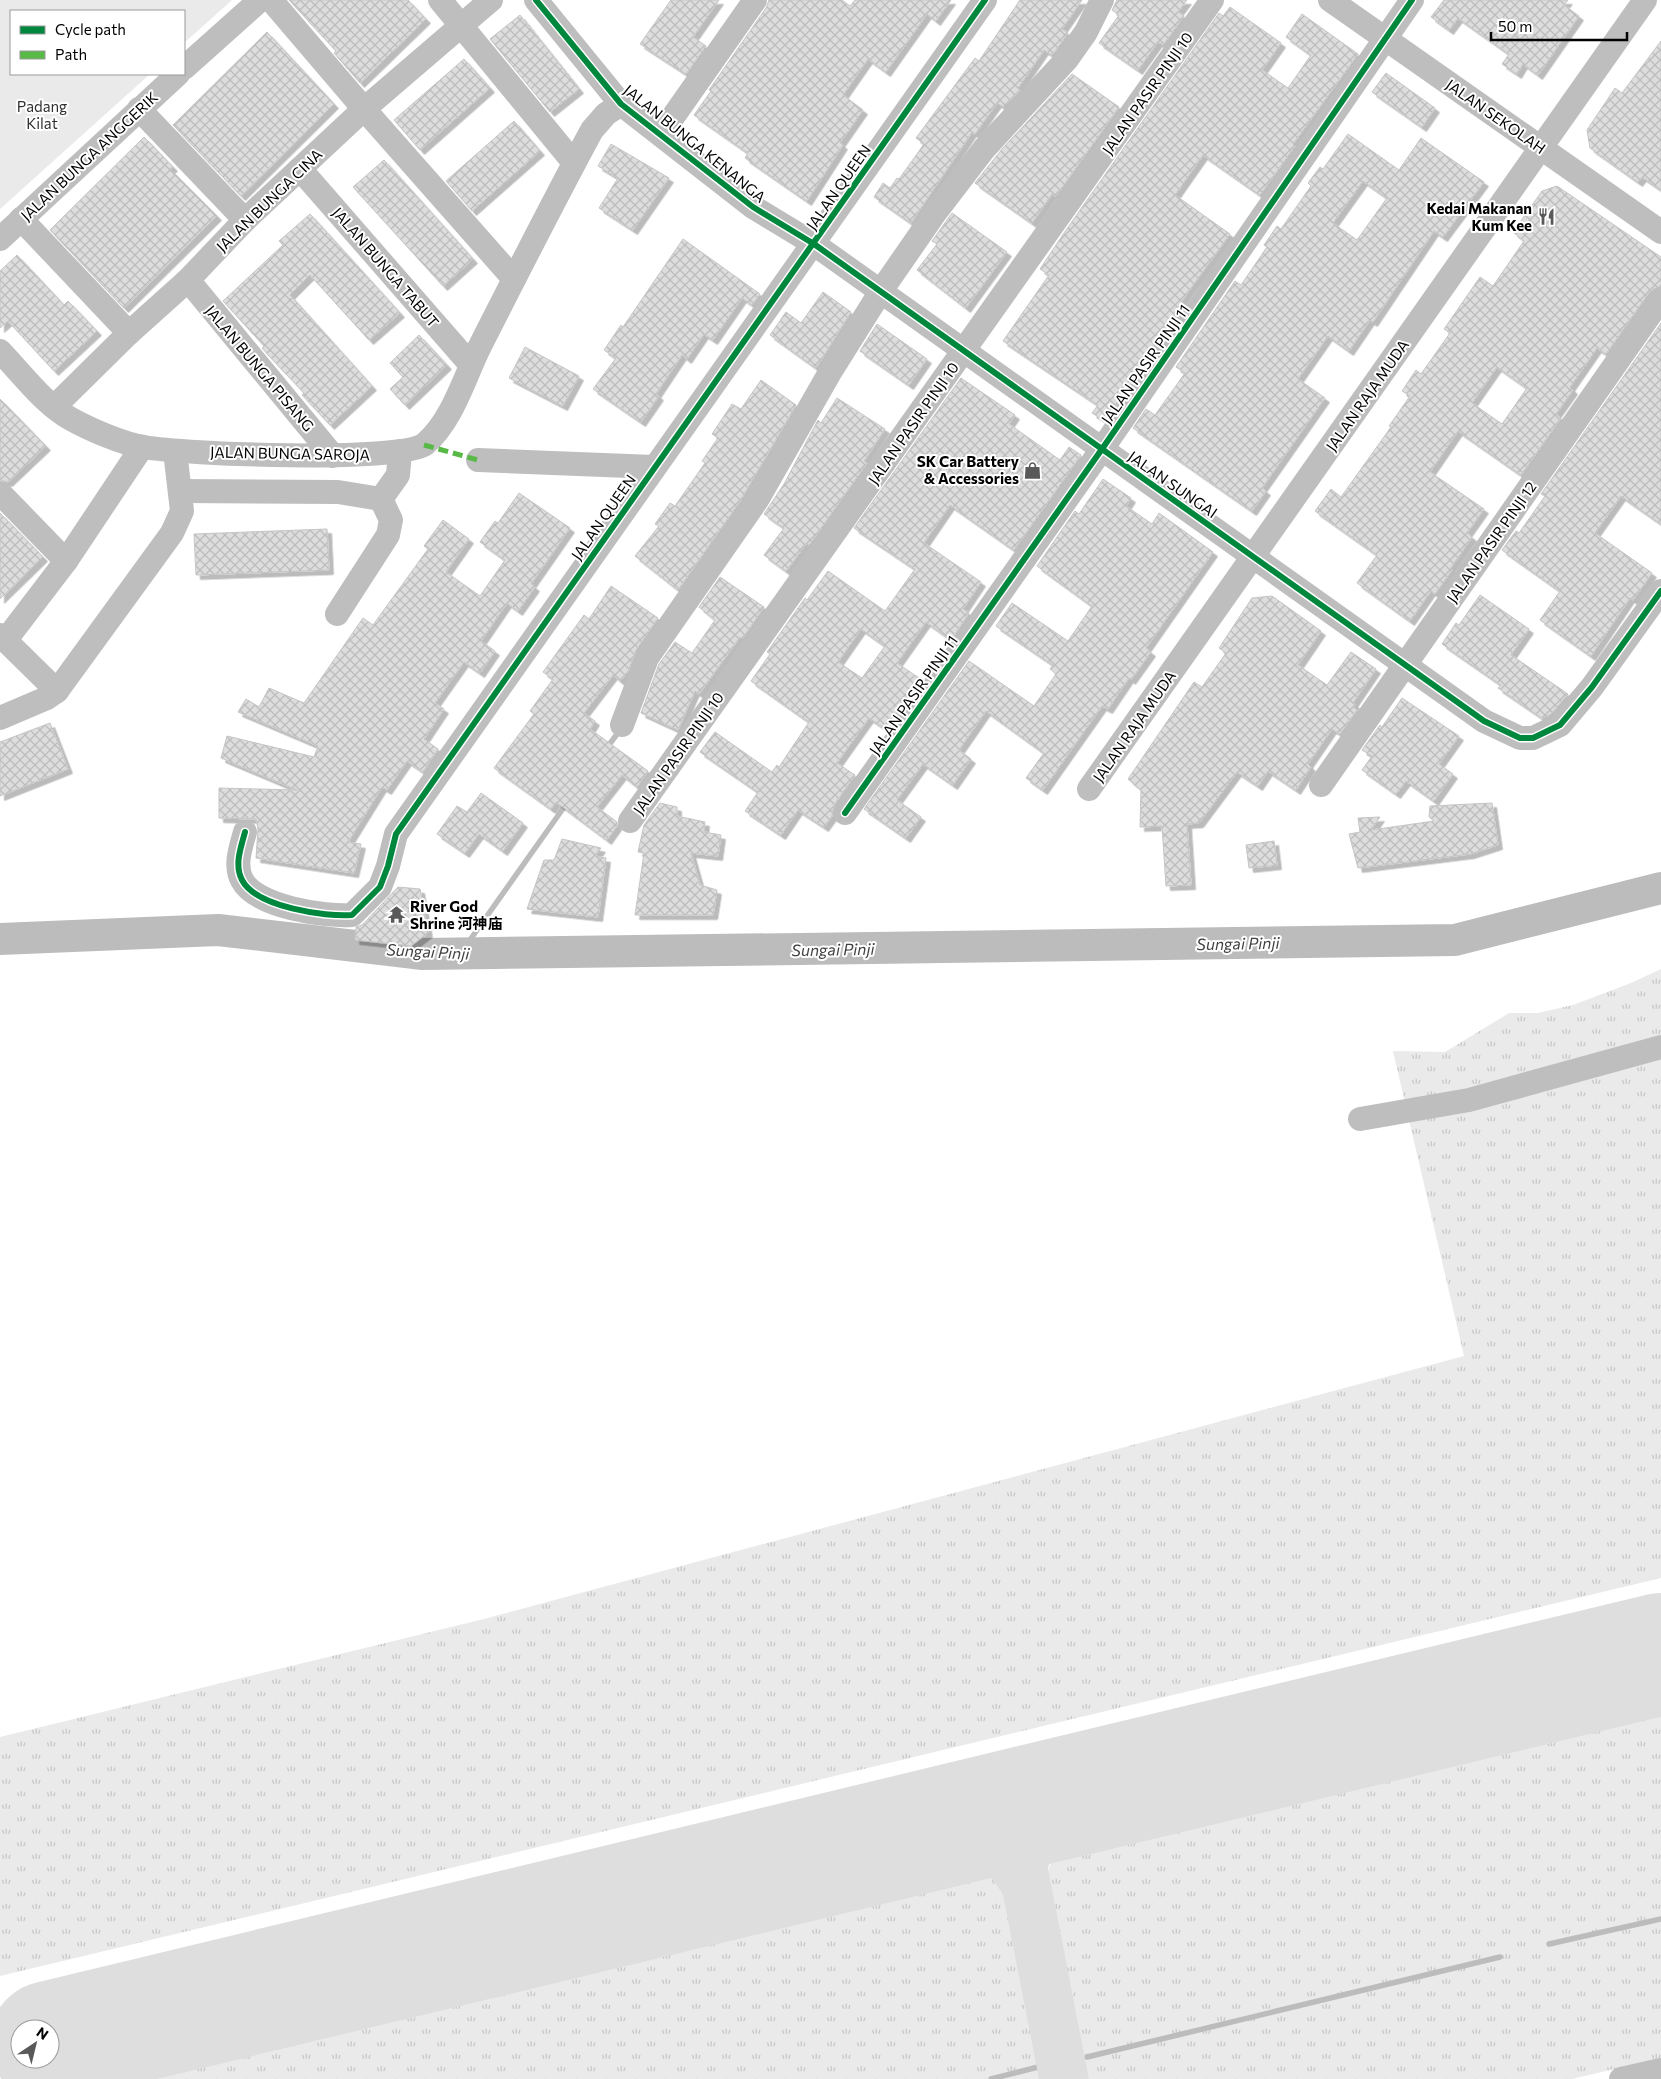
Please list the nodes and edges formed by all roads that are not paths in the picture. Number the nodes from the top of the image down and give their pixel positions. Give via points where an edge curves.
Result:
1 (260, 0) edge
2 (271, 0) edge
3 (440, 0) edge
4 (491, 0) edge
5 (536, 0) edge
6 (755, 0) edge
7 (985, 0) edge
8 (1102, 0) edge
9 (1212, 0) edge
10 (1330, 0) edge
11 (1412, 0) edge
12 (1645, 0) edge
13 (461, 26) junction
14 (1385, 38) junction
15 (185, 67) edge
16 (177, 75) edge
17 (621, 104) junction
18 (139, 108) junction
19 (364, 110) junction
20 (661, 134) junction
21 (1541, 148) junction
22 (574, 163) junction
23 (300, 169) junction
24 (21, 219) junction
25 (245, 220) junction
26 (1661, 232) edge
27 (0, 239) edge
28 (814, 244) junction
29 (514, 279) junction
30 (188, 280) junction
31 (881, 291) junction
32 (1661, 299) edge
33 (129, 333) junction
34 (964, 351) junction
35 (0, 352) edge
36 (471, 364) junction
37 (54, 407) junction
38 (142, 447) junction
39 (1102, 449) junction
40 (175, 451) junction
41 (400, 451) junction
42 (333, 456) junction
43 (478, 460) dead end
44 (654, 467) junction
45 (181, 491) junction
46 (0, 493) edge
47 (381, 499) junction
48 (1253, 557) junction
49 (66, 561) junction
50 (1661, 591) edge
51 (337, 614) dead end
52 (3, 638) edge
53 (1405, 665) junction
54 (57, 691) junction
55 (0, 718) edge
56 (622, 725) dead end
57 (1321, 785) dead end
58 (1089, 789) dead end
59 (845, 813) dead end
60 (630, 821) dead end
61 (245, 832) dead end
62 (1661, 1047) edge
63 (1360, 1119) dead end
64 (1661, 2070) edge
65 (1621, 2079) edge

1 - 15 street
2 - 19 street
3 - 13 street
4 - 13 street, JALAN BUNGA CINA
5 - 17 street, JALAN BUNGA KENANGA
6 - 20 street
7 - 28 street, JALAN QUEEN
8 - 31 street via 1086,32 1066,59 984,149
9 - 34 street, JALAN PASIR PINJI 10
10 - 14 street, JALAN SEKOLAH
11 - 14 street, JALAN PASIR PINJI 11
12 - 21 street, JALAN RAJA MUDA
13 - 19 street, JALAN BUNGA CINA
13 - 22 street
14 - 21 street, JALAN SEKOLAH
14 - 39 street, JALAN PASIR PINJI 11
16 - 18 street, JALAN BUNGA ANGGERIK
17 - 20 street, JALAN BUNGA KENANGA
17 - 22 street, JALAN BUNGA SAROJA via 606,114 592,130
18 - 24 street, JALAN BUNGA ANGGERIK
18 - 25 street
19 - 23 street, JALAN BUNGA CINA
19 - 29 street
20 - 28 street, JALAN BUNGA KENANGA via 753,207
21 - 26 street, JALAN SEKOLAH
21 - 48 street, JALAN RAJA MUDA
22 - 29 street, JALAN BUNGA SAROJA
23 - 25 street, JALAN BUNGA CINA
23 - 36 street, JALAN BUNGA TABUT
24 - 27 street, JALAN BUNGA ANGGERIK
24 - 33 street
25 - 30 street, JALAN BUNGA CINA
28 - 31 street, JALAN SUNGAI
28 - 44 street, JALAN QUEEN
29 - 36 street, JALAN BUNGA SAROJA
30 - 33 street, JALAN BUNGA CINA
30 - 42 street, JALAN BUNGA PISANG
31 - 34 street, JALAN SUNGAI
31 - 56 street via 757,500 647,658
32 - 53 street, JALAN PASIR PINJI 12
33 - 37 street, JALAN BUNGA CINA
34 - 39 street, JALAN SUNGAI
34 - 60 street, JALAN PASIR PINJI 10
35 - 37 street, JALAN BUNGA SAROJA
36 - 41 street, JALAN BUNGA SAROJA via 440,426 424,445
37 - 38 street, JALAN BUNGA SAROJA via 71,419
38 - 40 street, JALAN BUNGA SAROJA
38 - 49 street
39 - 48 street, JALAN SUNGAI
39 - 59 street, JALAN PASIR PINJI 11
40 - 42 street, JALAN BUNGA SAROJA
40 - 45 street
41 - 42 street, JALAN BUNGA SAROJA
41 - 47 street via 398,475
43 - 44 street
44 - 61 street, JALAN QUEEN via 396,834 380,887 352,915 339,916 284,906 252,892 242,880 238,861
45 - 47 street via 338,492
45 - 54 street via 182,511 172,533
46 - 49 street
47 - 51 street via 391,520 388,535
48 - 53 street, JALAN SUNGAI
48 - 58 street, JALAN RAJA MUDA
49 - 52 street
50 - 53 street, JALAN SUNGAI via 1592,687 1560,725 1533,738 1520,738 1484,721
52 - 54 street
53 - 57 street, JALAN PASIR PINJI 12
54 - 55 street
62 - 63 street via 1469,1100
64 - 65 street

